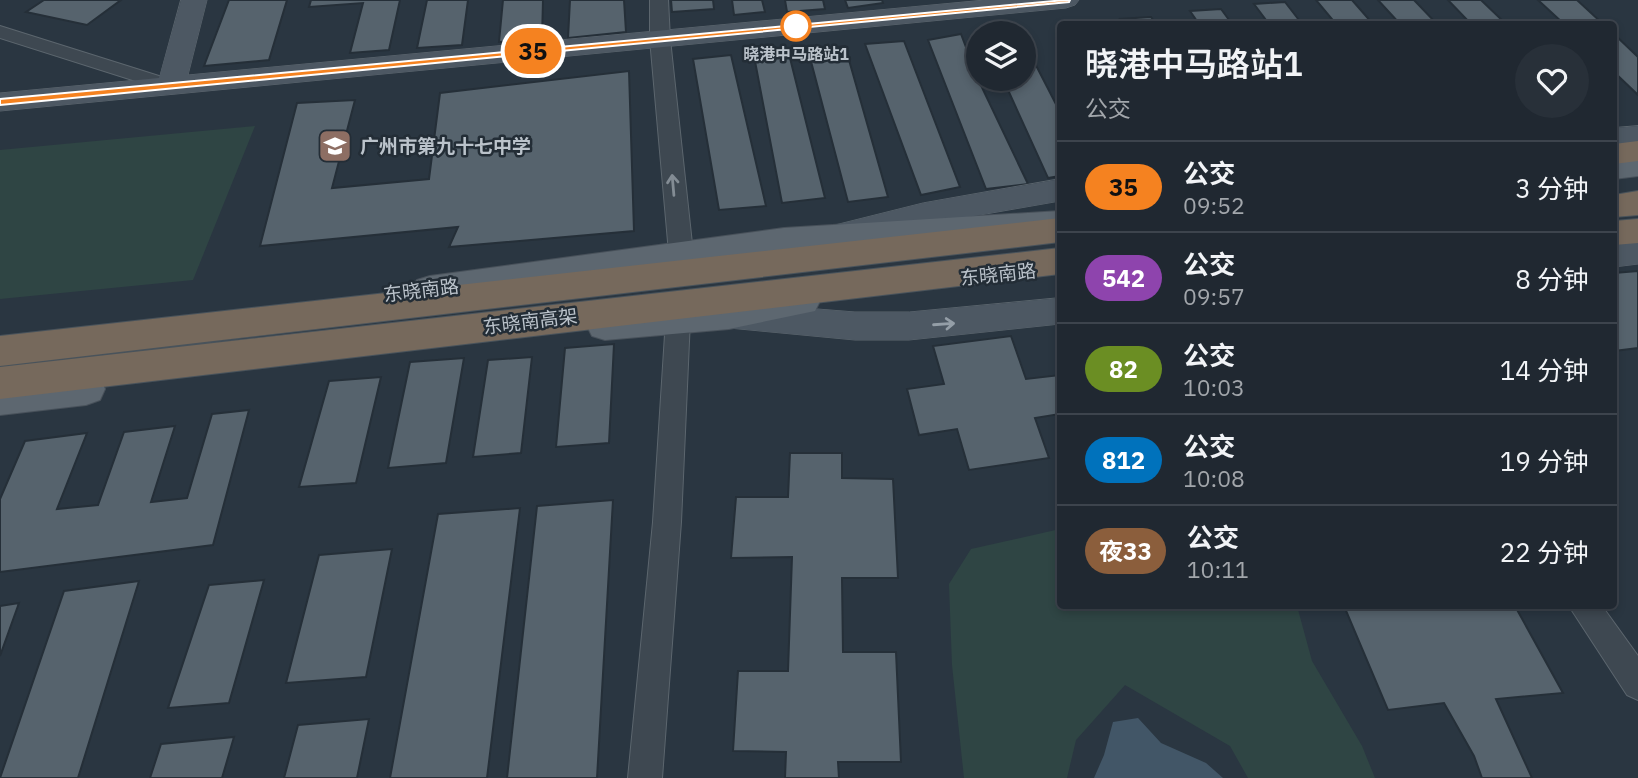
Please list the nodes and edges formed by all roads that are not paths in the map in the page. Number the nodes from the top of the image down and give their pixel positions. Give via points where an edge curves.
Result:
1 (194, 0) edge
2 (659, 0) edge
3 (1066, 0) edge
4 (0, 32) edge
5 (660, 39) junction
6 (171, 86) junction
7 (0, 102) edge
8 (1638, 136) edge
9 (1617, 138) edge
10 (1638, 151) edge
11 (1617, 153) edge
12 (1638, 165) edge
13 (1617, 168) edge
14 (1638, 177) edge
15 (1617, 179) edge
16 (1057, 191) edge
17 (1638, 204) edge
18 (1617, 206) edge
19 (1057, 208) edge
20 (1638, 212) edge
21 (1617, 214) edge
22 (1057, 223) edge
23 (1057, 230) edge
24 (1638, 231) edge
25 (1617, 233) edge
26 (842, 234) junction
27 (1638, 252) edge
28 (681, 253) junction
29 (1617, 255) edge
30 (1057, 261) edge
31 (1057, 268) edge
32 (1057, 288) edge
33 (1057, 311) edge
34 (729, 314) junction
35 (678, 320) junction
36 (0, 339) edge
37 (0, 351) edge
38 (0, 383) edge
39 (0, 399) edge
40 (1586, 609) edge
41 (1638, 684) edge
42 (645, 778) edge

1 - 6 street
2 - 5 street
3 - 5 street
4 - 6 street
5 - 6 street
28 -> 5 street
6 - 7 street
8 - 9 street
10 - 11 highway
12 - 13 main road
14 - 15 highway
16 - 26 street, 东晓南路 via 936,211
17 - 18 highway
19 - 26 highway
20 - 21 main road
22 - 26 main road, 东晓南路
23 - 37 highway, 东晓南高架
24 - 25 highway
26 - 28 main road, 东晓南路
27 - 29 street
28 - 36 main road, 东晓南路 via 441,288
30 - 38 highway, 东晓南高架
31 - 34 main road, 东晓南路 via 893,286
32 - 34 highway via 858,308
34 -> 33 street, 东晓南路 via 855,326 909,326
34 - 35 main road, 东晓南路
35 - 39 main road, 东晓南路
35 - 42 street via 667,522
40 - 41 street

